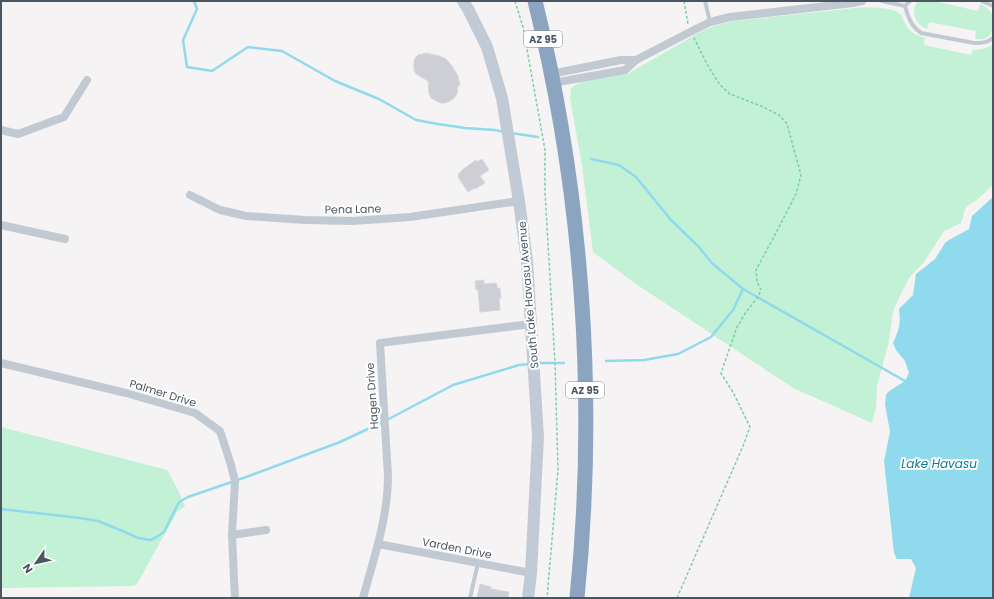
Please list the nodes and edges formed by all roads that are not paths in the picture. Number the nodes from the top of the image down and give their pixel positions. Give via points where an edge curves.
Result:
1 (463, 1) edge
2 (534, 1) edge
3 (705, 1) edge
4 (862, 1) edge
5 (882, 1) edge
6 (910, 1) edge
7 (982, 1) edge
8 (829, 3) edge
9 (905, 6) junction
10 (993, 6) edge
11 (710, 22) junction
12 (993, 38) edge
13 (552, 79) junction
14 (87, 80) dead end
15 (1, 130) edge
16 (190, 195) dead end
17 (519, 201) junction
18 (1, 225) edge
19 (65, 239) dead end
20 (531, 324) junction
21 (1, 363) edge
22 (266, 530) dead end
23 (232, 535) junction
24 (378, 544) junction
25 (478, 563) junction
26 (531, 573) junction
27 (234, 598) edge
28 (363, 598) edge
29 (470, 598) edge
30 (528, 598) edge
31 (577, 598) edge

1 - 17 main road, South Lake Havasu Avenue via 487,47 502,98
2 - 13 highway, AZ 95
3 - 11 lane
4 - 8 street
5 - 9 lane
6 - 9 lane
7 - 10 lane
8 - 11 street
9 - 12 lane via 910,22 921,33 974,43 983,43
11 - 13 street via 636,60 621,60
13 - 31 highway, AZ 95 via 575,228 585,364 584,493
14 - 15 street via 64,117 18,134
16 - 17 street, Pena Lane via 220,210 246,216 353,221 410,217
17 - 20 main road, South Lake Havasu Avenue via 527,261
18 - 19 street
20 - 24 street, Hagen Drive via 380,343 388,494
20 - 26 main road, South Lake Havasu Avenue via 538,437
21 - 23 street, Palmer Drive via 126,393 195,413 220,431 235,481
22 - 23 street
23 - 27 street, Palmer Drive
24 - 25 street, Varden Drive
24 - 28 street, Hagen Drive
25 - 26 street, Varden Drive
25 - 29 lane
26 - 30 main road, South Lake Havasu Avenue

